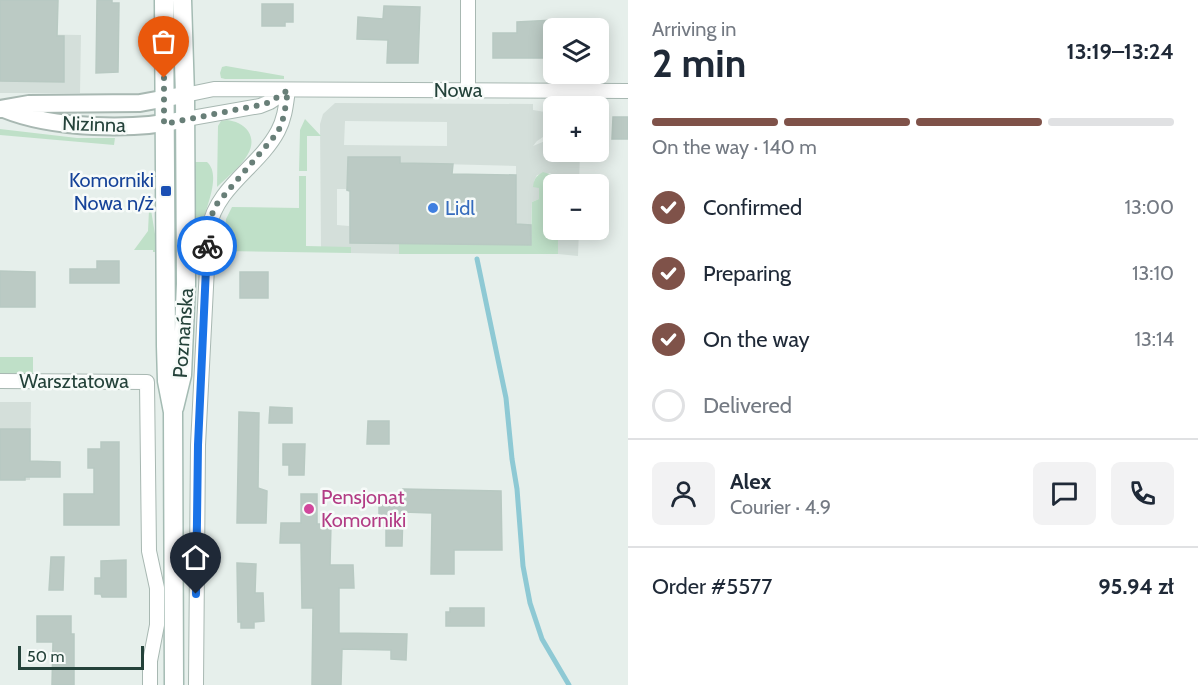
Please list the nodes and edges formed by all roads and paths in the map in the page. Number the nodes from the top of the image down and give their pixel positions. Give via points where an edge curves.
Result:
1 (164, 0) edge
2 (182, 0) edge
3 (468, 0) edge
4 (468, 89) junction
5 (288, 90) junction
6 (628, 91) edge
7 (185, 95) junction
8 (164, 100) junction
9 (2, 109) edge
10 (186, 119) junction
11 (164, 124) junction
12 (0, 381) edge
13 (147, 382) joint
14 (173, 412) junction
15 (150, 685) edge
16 (174, 685) edge
17 (196, 685) edge

1 - 8 main road, Poznańska
2 - 7 main road, Poznańska
3 - 4 street
4 - 5 street, Nowa
4 - 6 street, Nowa
5 - 7 street, Nowa via 214,89
5 - 10 street, Nowa via 260,105
5 - 17 street via 278,132 220,198 209,228 198,445
7 - 8 street, Nizinna
7 - 10 main road, Poznańska
8 - 9 street, Nizinna
8 - 11 main road, Poznańska
9 - 11 street, Nizinna via 27,118 65,123
10 - 11 street, Nizinna
10 - 14 main road, Poznańska via 185,317 182,375
11 - 14 main road, Poznańska via 167,381
12 - 13 street, Warsztatowa
13 - 15 street, Poznańska via 148,551 156,582 157,625
14 - 16 main road, Poznańska

